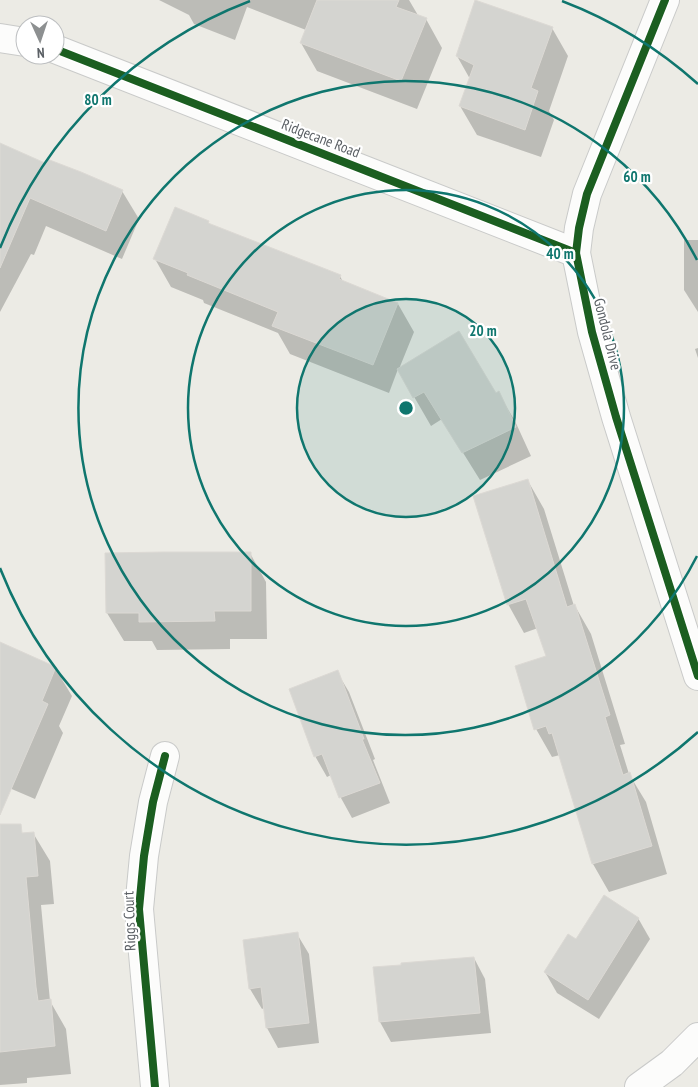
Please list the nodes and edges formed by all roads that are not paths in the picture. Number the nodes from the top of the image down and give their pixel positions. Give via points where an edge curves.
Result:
1 (665, 0) edge
2 (0, 38) edge
3 (15, 40) edge
4 (65, 54) edge
5 (576, 253) junction
6 (698, 676) edge
7 (166, 756) dead end
8 (698, 1036) edge
9 (155, 1087) edge
10 (639, 1087) edge

1 - 5 street, Gondola Drive via 587,194
2 - 3 street
4 - 5 street, Ridgecane Road
5 - 6 street, Gondola Drive via 592,332 616,417
7 - 9 street, Riggs Court via 152,802 139,909
8 - 10 street via 672,1063

